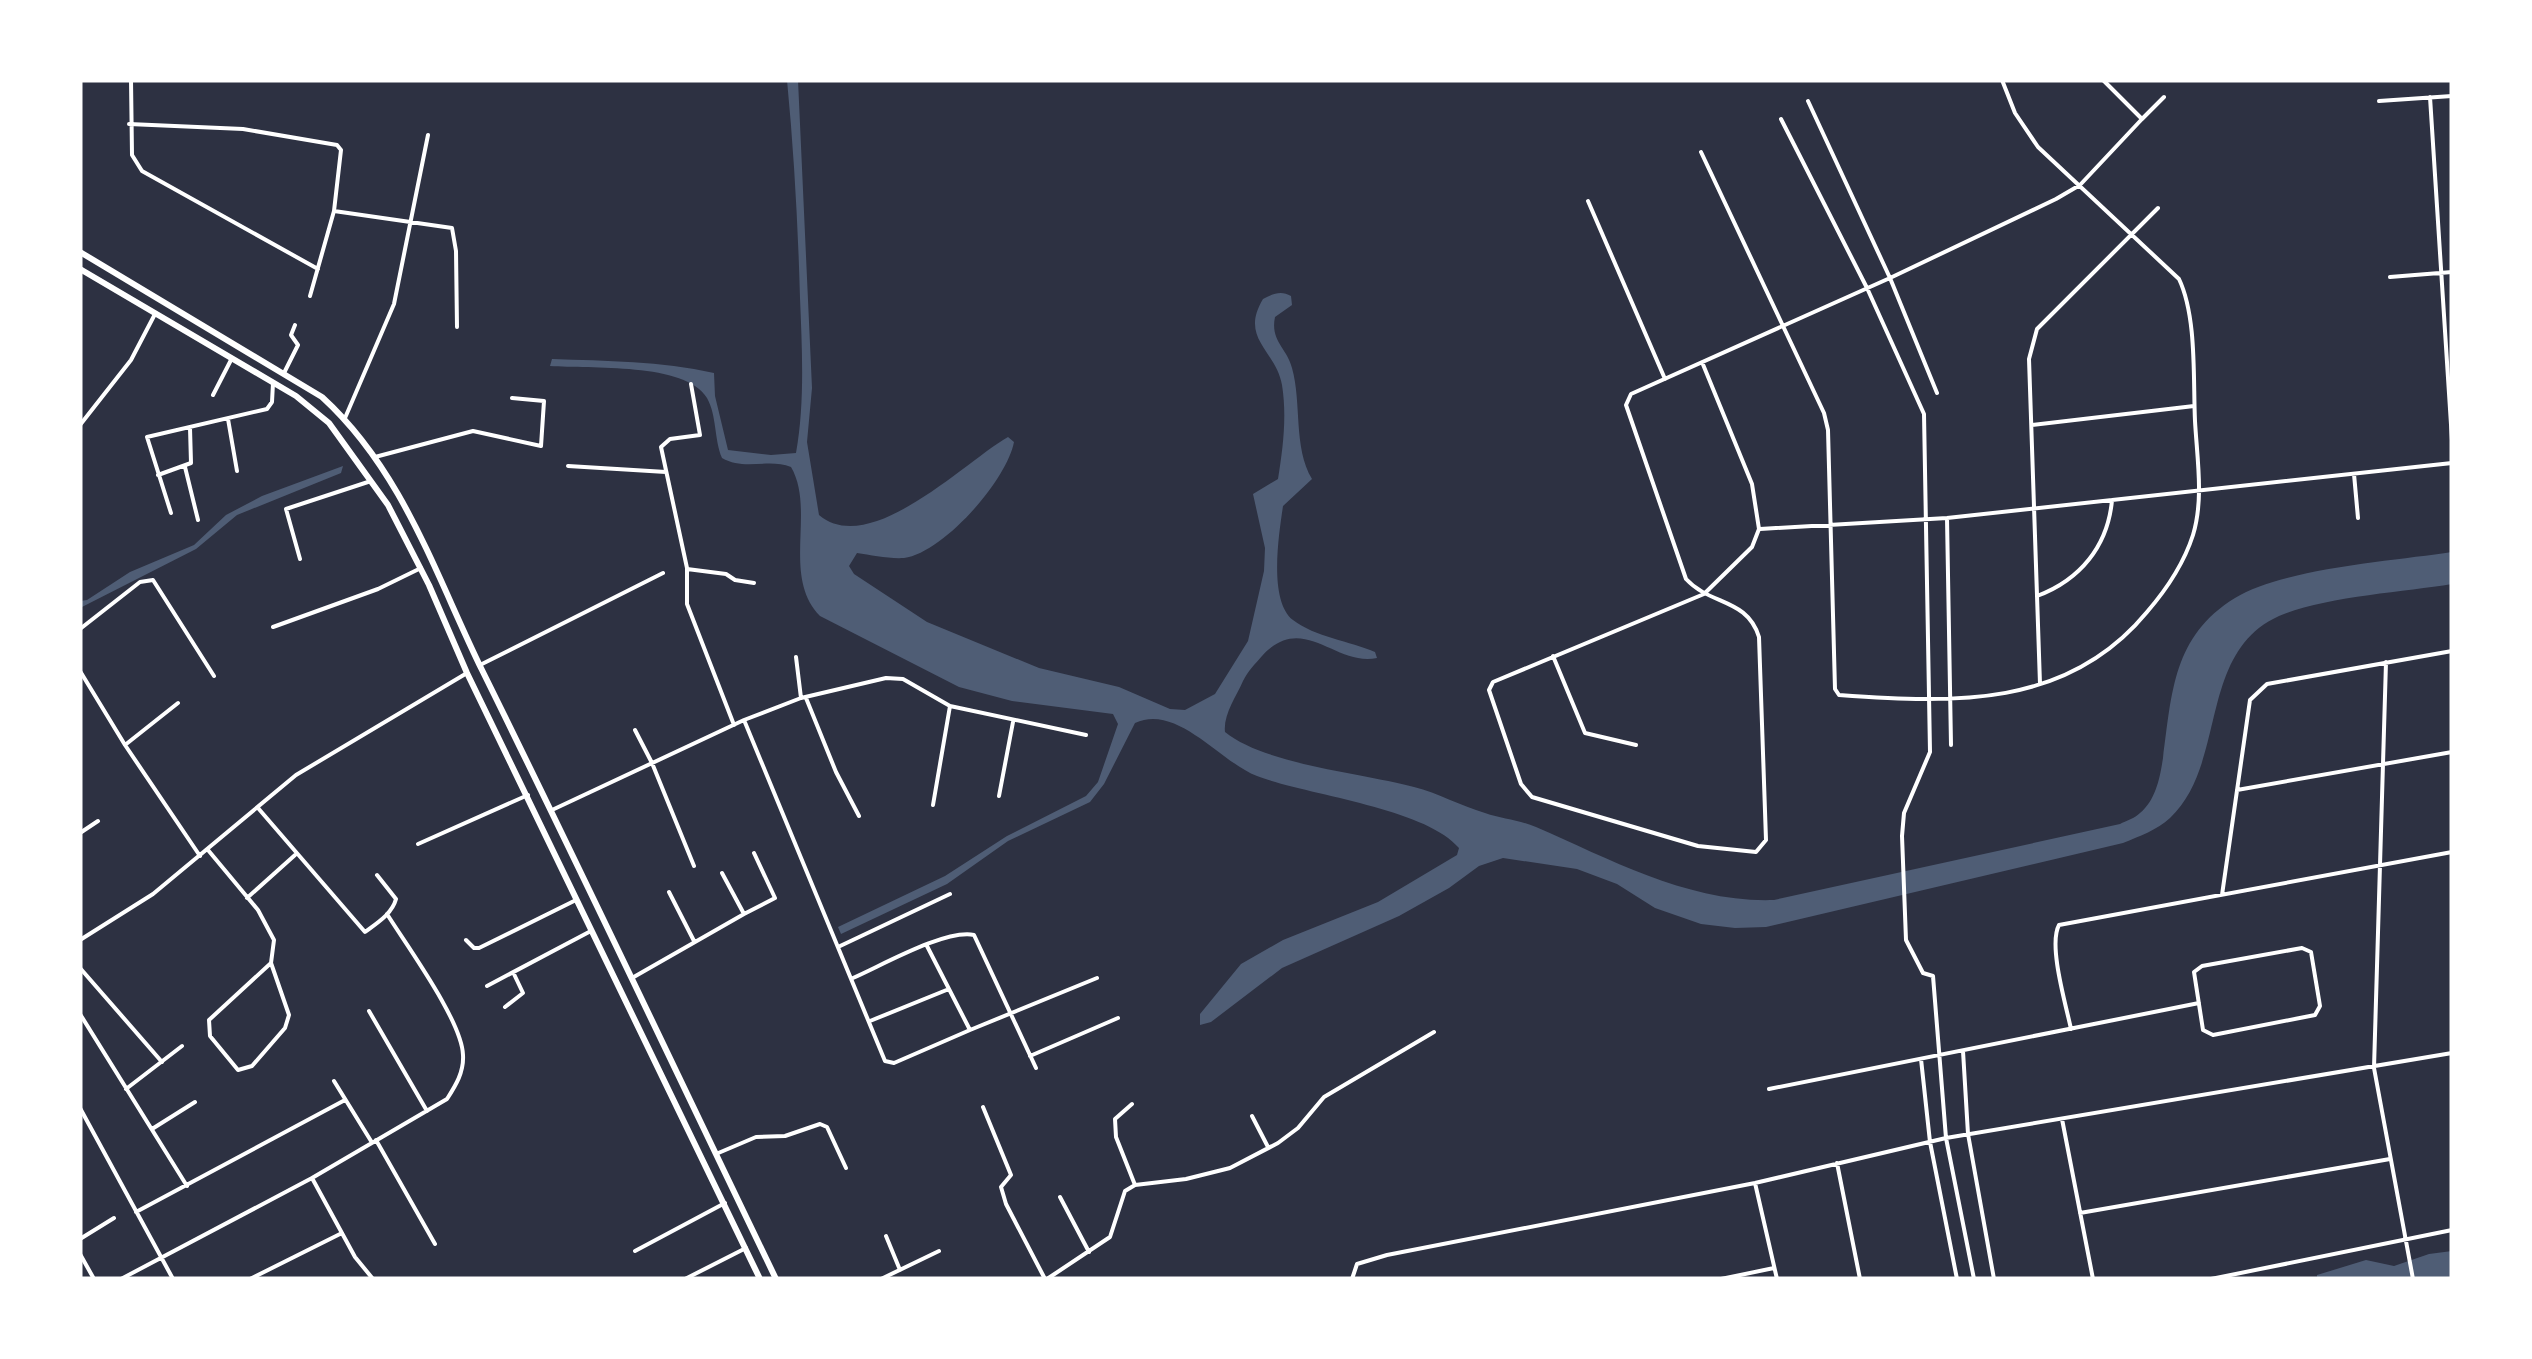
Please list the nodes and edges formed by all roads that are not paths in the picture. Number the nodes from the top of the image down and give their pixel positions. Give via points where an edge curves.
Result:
1 (131, 80) edge
2 (2002, 80) edge
3 (2103, 80) edge
4 (2452, 96) edge
5 (2164, 97) dead end
6 (2430, 97) junction
7 (1808, 101) dead end
8 (2379, 101) dead end
9 (1782, 118) dead end
10 (2142, 119) junction
11 (129, 124) junction
12 (428, 135) dead end
13 (1700, 152) dead end
14 (2080, 185) junction
15 (1588, 202) dead end
16 (2158, 208) dead end
17 (334, 210) junction
18 (412, 222) junction
19 (2132, 235) junction
20 (80, 252) edge
21 (318, 269) junction
22 (81, 272) edge
23 (2452, 272) edge
24 (2441, 273) junction
25 (2390, 277) dead end
26 (1890, 278) junction
27 (1867, 288) junction
28 (310, 296) dead end
29 (156, 313) junction
30 (295, 324) dead end
31 (1780, 326) junction
32 (457, 327) dead end
33 (232, 358) junction
34 (1702, 362) junction
35 (284, 373) junction
36 (2450, 374) edge
37 (1665, 379) junction
38 (273, 383) junction
39 (691, 384) dead end
40 (1937, 393) dead end
41 (212, 395) dead end
42 (512, 398) dead end
43 (2194, 406) junction
44 (228, 418) junction
45 (346, 418) junction
46 (80, 425) edge
47 (2032, 425) junction
48 (190, 427) junction
49 (2452, 440) edge
50 (375, 457) junction
51 (2452, 463) edge
52 (568, 466) dead end
53 (185, 467) junction
54 (237, 471) dead end
55 (666, 472) junction
56 (2354, 474) junction
57 (158, 475) junction
58 (372, 481) junction
59 (2199, 490) junction
60 (2112, 500) junction
61 (2034, 508) junction
62 (171, 513) dead end
63 (1947, 518) junction
64 (2358, 518) dead end
65 (198, 520) dead end
66 (1925, 520) junction
67 (1830, 526) junction
68 (1759, 529) junction
69 (300, 560) dead end
70 (421, 568) junction
71 (688, 570) junction
72 (662, 573) dead end
73 (754, 584) dead end
74 (1704, 594) junction
75 (2037, 596) junction
76 (273, 628) dead end
77 (80, 629) edge
78 (2452, 651) edge
79 (1552, 656) junction
80 (796, 657) dead end
81 (2386, 662) junction
82 (480, 665) junction
83 (80, 671) edge
84 (467, 672) junction
85 (214, 676) dead end
86 (2040, 684) junction
87 (804, 698) junction
88 (1950, 700) junction
89 (1930, 701) junction
90 (178, 703) dead end
91 (950, 706) junction
92 (744, 720) junction
93 (1013, 722) junction
94 (734, 725) junction
95 (635, 730) dead end
96 (1086, 735) dead end
97 (124, 744) junction
98 (1951, 744) dead end
99 (1636, 745) dead end
100 (2452, 752) edge
101 (652, 764) junction
102 (2382, 765) junction
103 (2237, 790) junction
104 (528, 795) junction
105 (999, 796) dead end
106 (933, 805) dead end
107 (258, 808) junction
108 (552, 810) junction
109 (859, 816) dead end
110 (98, 821) dead end
111 (80, 833) edge
112 (418, 844) dead end
113 (208, 849) junction
114 (2452, 852) edge
115 (754, 853) dead end
116 (295, 855) junction
117 (200, 856) junction
118 (2380, 865) junction
119 (694, 866) dead end
120 (722, 874) dead end
121 (377, 875) dead end
122 (670, 892) dead end
123 (950, 894) dead end
124 (2222, 896) junction
125 (247, 898) junction
126 (578, 899) junction
127 (387, 914) junction
128 (744, 914) junction
129 (593, 929) junction
130 (80, 940) edge
131 (466, 940) dead end
132 (694, 941) junction
133 (927, 946) junction
134 (838, 947) junction
135 (271, 963) junction
136 (80, 968) edge
137 (513, 972) junction
138 (632, 978) junction
139 (853, 978) junction
140 (1097, 978) dead end
141 (487, 986) dead end
142 (949, 989) junction
143 (2199, 1002) junction
144 (505, 1007) dead end
145 (369, 1011) dead end
146 (1010, 1012) junction
147 (80, 1014) edge
148 (1118, 1018) dead end
149 (870, 1021) junction
150 (2071, 1029) junction
151 (970, 1030) junction
152 (1434, 1032) dead end
153 (182, 1046) dead end
154 (1962, 1050) junction
155 (2452, 1053) edge
156 (1941, 1055) junction
157 (1030, 1056) junction
158 (1921, 1059) junction
159 (162, 1062) junction
160 (1036, 1068) dead end
161 (2374, 1068) junction
162 (678, 1073) junction
163 (665, 1078) junction
164 (334, 1082) dead end
165 (126, 1089) junction
166 (1769, 1089) dead end
167 (345, 1100) junction
168 (195, 1102) dead end
169 (1132, 1104) dead end
170 (983, 1107) dead end
171 (80, 1108) edge
172 (427, 1111) junction
173 (1252, 1116) dead end
174 (2062, 1119) junction
175 (152, 1129) junction
176 (1968, 1134) junction
177 (1946, 1138) junction
178 (373, 1140) junction
179 (1930, 1142) junction
180 (1268, 1148) junction
181 (716, 1154) junction
182 (2390, 1159) junction
183 (1837, 1163) junction
184 (846, 1168) dead end
185 (312, 1178) junction
186 (1755, 1183) junction
187 (1135, 1185) junction
188 (187, 1186) junction
189 (1060, 1197) dead end
190 (725, 1202) junction
191 (136, 1212) junction
192 (2080, 1214) junction
193 (114, 1218) dead end
194 (2452, 1230) edge
195 (342, 1233) junction
196 (886, 1236) dead end
197 (80, 1239) edge
198 (2406, 1243) junction
199 (436, 1244) dead end
200 (746, 1248) junction
201 (939, 1250) dead end
202 (635, 1251) dead end
203 (1089, 1252) junction
204 (80, 1254) edge
205 (161, 1256) junction
206 (1774, 1268) junction
207 (900, 1270) junction
208 (370, 1278) edge
209 (94, 1279) edge
210 (120, 1279) edge
211 (173, 1279) edge
212 (250, 1279) edge
213 (685, 1279) edge
214 (760, 1279) edge
215 (776, 1279) edge
216 (881, 1279) edge
217 (1046, 1279) edge
218 (1352, 1279) edge
219 (1722, 1279) edge
220 (1777, 1279) edge
221 (1860, 1279) edge
222 (1957, 1279) edge
223 (1974, 1279) edge
224 (1994, 1279) edge
225 (2093, 1279) edge
226 (2211, 1279) edge
227 (2412, 1279) edge

1 - 11 street
2 - 14 street via 2028,134
3 - 10 street
4 - 6 street
5 - 10 street
6 - 8 street
6 - 24 street
7 - 26 street
9 - 27 street
10 - 14 street
11 - 17 street via 243,129 337,145
11 - 21 street via 132,155 142,171
12 - 18 street
13 - 31 street
14 - 19 street
14 - 26 street
15 - 37 street
16 - 19 street
17 - 18 street
17 - 21 street
18 - 32 street via 452,228
18 - 45 street via 394,304
19 - 43 street via 2178,279 2187,297
19 - 47 street via 2037,329 2029,359
20 - 35 main road
21 - 28 street
22 - 29 main road
23 - 24 street
24 - 25 street
24 - 36 street
26 - 27 street
26 - 40 street
27 - 31 street
27 - 66 street via 1924,414
29 - 33 main road
29 - 46 street via 131,360
30 - 35 street via 291,335 298,345
31 - 34 street
31 - 67 street via 1824,413
33 - 38 main road
33 - 41 street
34 - 37 street
34 - 68 street via 1752,484
35 - 45 main road
36 - 49 street
37 - 74 street via 1631,394 1626,405 1684,573
38 - 44 street via 267,410
38 - 58 main road via 329,423
39 - 55 street via 700,436 664,442
42 - 50 street via 544,401 541,446 473,431
43 - 47 street
43 - 59 street
44 - 48 street
44 - 54 street
45 - 50 main road
47 - 61 street
48 - 53 street via 192,460
48 - 57 street via 147,436
50 - 82 main road via 410,510
51 - 56 street
52 - 55 street
53 - 57 street
53 - 65 street
55 - 71 street
56 - 59 street
56 - 64 street
57 - 62 street
58 - 69 street via 286,509
58 - 70 main road
59 - 60 street
59 - 86 street via 2193,534 2170,583 2139,622 2094,662
60 - 61 street
60 - 75 street via 2109,526 2086,564
61 - 63 street
61 - 75 street
63 - 66 street
63 - 88 street
66 - 67 street
66 - 89 street
67 - 68 street
67 - 89 street via 1835,689 1840,695
68 - 74 street via 1752,547
70 - 76 street
70 - 84 main road
71 - 73 street
71 - 94 street via 687,604
72 - 82 street
74 - 79 street
74 - 79 street via 1744,611 1759,637 1766,840 1756,852 1698,846 1532,797 1490,686
75 - 86 street
77 - 85 street via 140,582 153,580
78 - 81 street
79 - 99 street via 1585,733
80 - 87 street
81 - 102 street
81 - 103 street via 2267,684 2250,700
82 - 84 main road
82 - 108 main road
83 - 97 street
84 - 104 main road
84 - 107 street via 296,775
86 - 88 street via 2002,696
87 - 91 street via 898,678
87 - 92 street
87 - 109 street
88 - 89 street
88 - 98 street
89 - 156 street via 1930,752 1904,813 1902,836 1906,940 1923,973 1933,976
90 - 97 street
91 - 93 street
91 - 106 street
92 - 94 street
92 - 134 street
93 - 96 street
93 - 105 street
94 - 101 street
95 - 101 street
97 - 117 street
100 - 102 street
101 - 108 street
101 - 119 street
102 - 103 street
102 - 118 street
103 - 124 street
104 - 112 street
104 - 126 main road
107 - 113 street
107 - 116 street
108 - 138 main road
110 - 111 street
113 - 117 street
113 - 125 street
114 - 118 street
115 - 128 street via 775,897
116 - 125 street
116 - 127 street via 365,932
117 - 130 street
118 - 124 street
118 - 161 street
120 - 128 street
121 - 127 street via 396,899
122 - 132 street
123 - 134 street
124 - 150 street via 2056,928
125 - 135 street via 274,940
126 - 129 main road
126 - 131 street via 479,948
127 - 172 street via 460,1034 464,1058 458,1081 447,1099
128 - 132 street
129 - 137 street
129 - 163 main road
132 - 138 street
133 - 139 street
133 - 142 street
133 - 146 street via 974,935
134 - 139 street
135 - 135 street via 208,1020 210,1036 238,1070 252,1066 288,1022
136 - 159 street
137 - 141 street
137 - 144 street via 523,993
138 - 162 main road
139 - 149 street
140 - 146 street
142 - 149 street
142 - 151 street
143 - 143 street via 2194,972 2202,966 2302,948 2311,952 2320,1006 2315,1015 2212,1035 2203,1030
143 - 150 street
145 - 172 street
146 - 151 street
146 - 157 street
147 - 165 street
148 - 157 street
149 - 151 street via 890,1063
150 - 154 street
152 - 180 street via 1324,1097 1298,1128
153 - 159 street
154 - 156 street
154 - 176 street
155 - 161 street
156 - 158 street
156 - 177 street
157 - 160 street
158 - 166 street
158 - 179 street
159 - 165 street
161 - 174 street
161 - 182 street
162 - 163 main road
162 - 181 main road
163 - 190 main road
164 - 167 street
165 - 175 street
167 - 178 street
167 - 188 street
168 - 175 street
169 - 187 street via 1114,1130
170 - 217 street via 1012,1175 1001,1187 1006,1204
171 - 191 street
172 - 178 street
173 - 180 street
174 - 176 street
174 - 192 street
175 - 188 street
176 - 177 street
176 - 224 street
177 - 179 street
177 - 223 street
178 - 185 street
178 - 199 street
179 - 183 street
179 - 222 street
180 - 187 street via 1215,1174
181 - 184 street via 756,1137 820,1124 828,1127
181 - 215 main road
182 - 192 street
182 - 198 street
183 - 186 street
183 - 221 street
185 - 195 street
185 - 205 street
186 - 206 street
186 - 218 street via 1386,1255 1361,1262
187 - 203 street via 1124,1194 1110,1237
188 - 191 street
189 - 203 street
190 - 200 main road
190 - 202 street
191 - 205 street
192 - 225 street
193 - 197 street
194 - 198 street
195 - 208 street
195 - 212 street
196 - 207 street
198 - 226 street
198 - 227 street
200 - 213 street
200 - 214 main road
201 - 207 street
203 - 217 street
204 - 209 street
205 - 210 street
205 - 211 street
206 - 219 street
206 - 220 street
207 - 216 street

